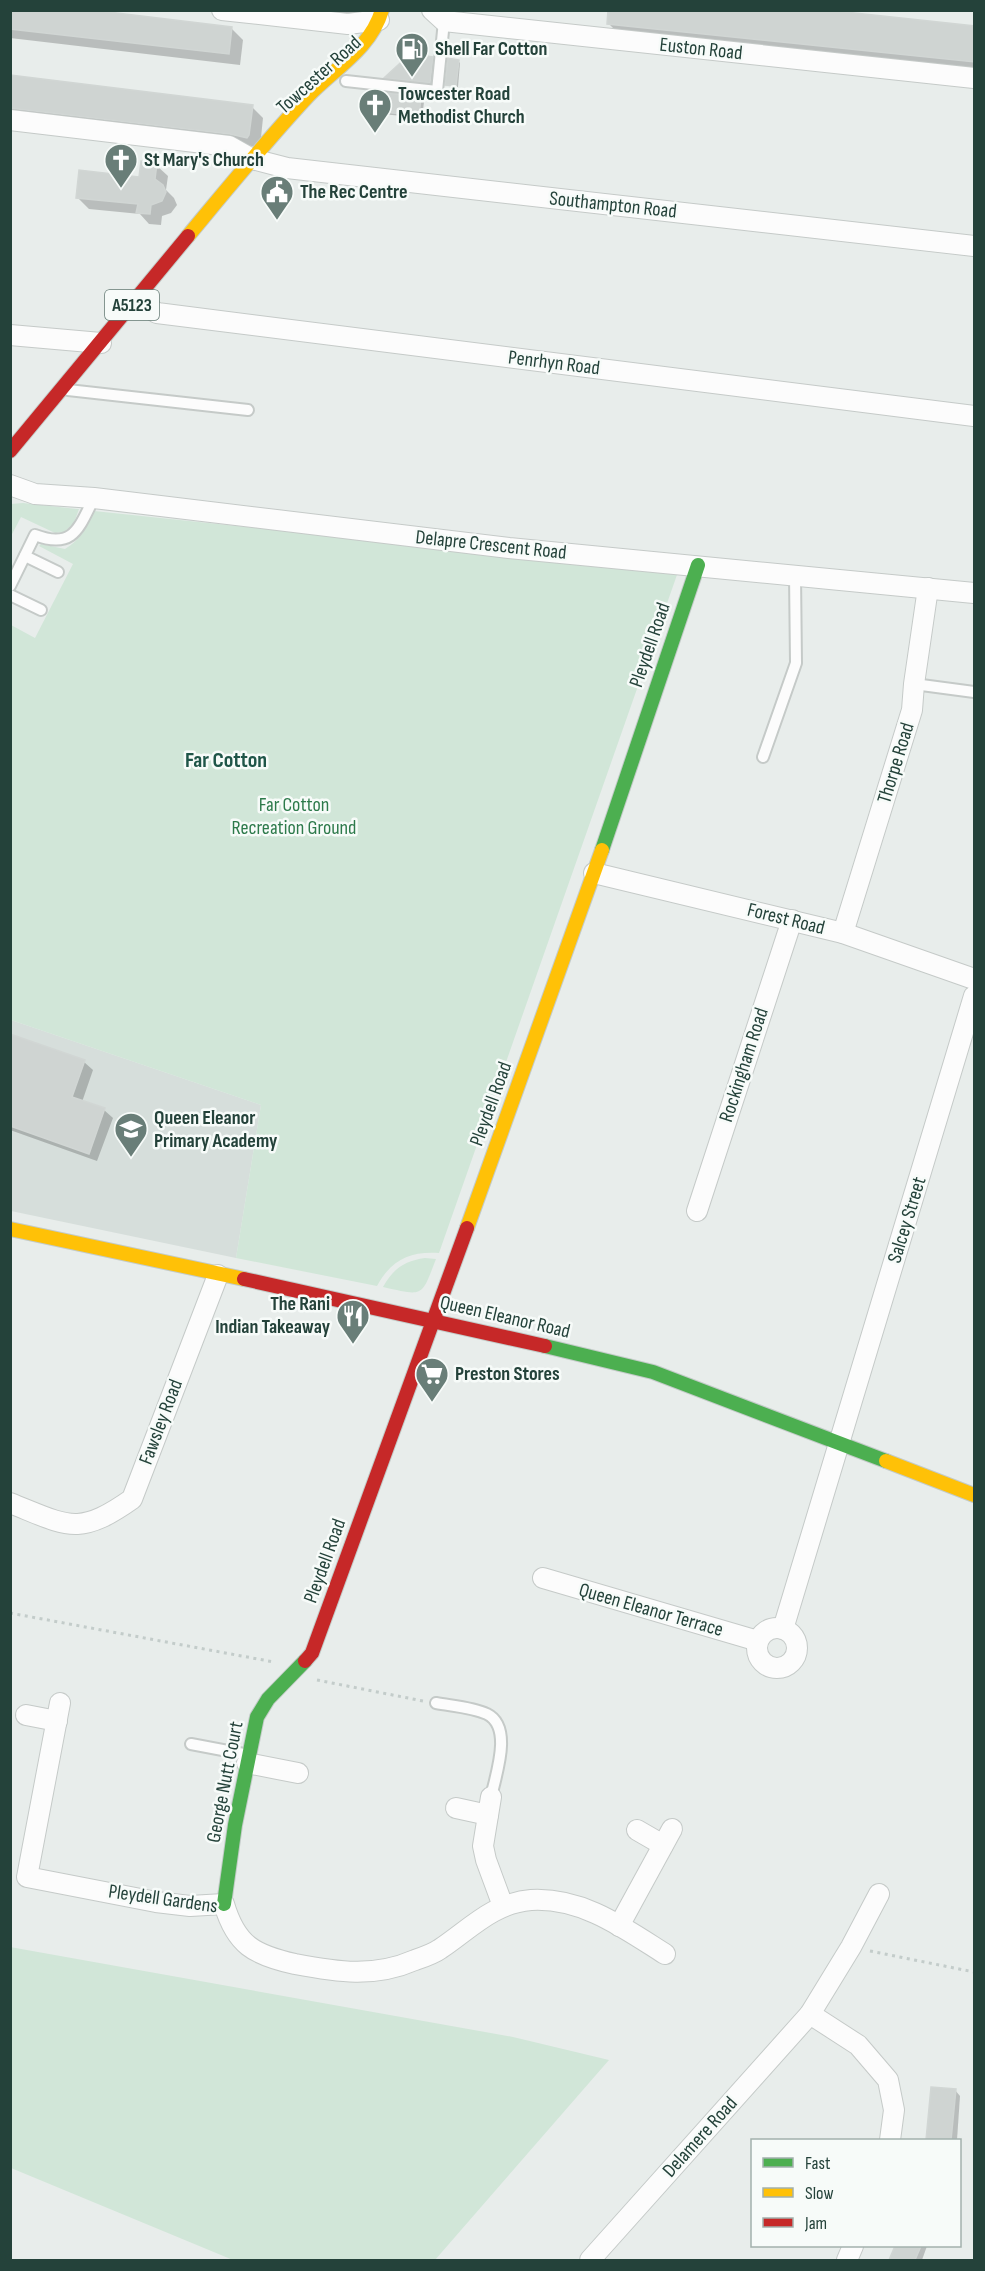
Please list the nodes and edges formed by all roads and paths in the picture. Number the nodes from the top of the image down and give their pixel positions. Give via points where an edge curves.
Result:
1 (222, 10) edge
2 (380, 15) edge
3 (438, 16) edge
4 (470, 17) edge
5 (360, 67) dead end
6 (975, 78) edge
7 (342, 84) joint
8 (318, 107) dead end
9 (10, 120) edge
10 (252, 159) junction
11 (975, 246) edge
12 (137, 300) junction
13 (10, 335) edge
14 (101, 343) junction
15 (61, 390) junction
16 (248, 410) dead end
17 (975, 416) edge
18 (10, 451) edge
19 (10, 485) edge
20 (94, 498) junction
21 (25, 556) junction
22 (698, 566) junction
23 (58, 572) dead end
24 (795, 575) junction
25 (10, 586) edge
26 (927, 588) junction
27 (975, 593) edge
28 (10, 595) edge
29 (41, 610) dead end
30 (914, 684) junction
31 (975, 692) edge
32 (763, 757) dead end
33 (594, 873) junction
34 (792, 920) junction
35 (843, 933) junction
36 (975, 979) edge
37 (975, 996) edge
38 (697, 1211) dead end
39 (10, 1229) edge
40 (218, 1275) junction
41 (434, 1320) junction
42 (839, 1443) junction
43 (975, 1495) edge
44 (10, 1503) edge
45 (543, 1578) dead end
46 (10, 1613) edge
47 (783, 1629) junction
48 (758, 1641) junction
49 (312, 1653) joint
50 (301, 1668) junction
51 (436, 1703) joint
52 (26, 1715) dead end
53 (191, 1744) dead end
54 (248, 1759) junction
55 (298, 1773) dead end
56 (490, 1806) junction
57 (456, 1808) dead end
58 (637, 1830) dead end
59 (19, 1875) edge
60 (879, 1894) dead end
61 (224, 1904) junction
62 (503, 1906) junction
63 (619, 1926) junction
64 (851, 1947) junction
65 (664, 1954) dead end
66 (975, 1972) edge
67 (810, 2014) junction
68 (890, 2139) edge
69 (590, 2260) edge

1 - 2 street via 348,24
2 - 10 street, Towcester Road / A5123 via 364,44 309,95
3 - 4 street, Euston Road
3 - 7 lane via 436,91
4 - 6 street, Euston Road
5 - 7 street, Towcester Road
8 - 10 street, Towcester Road / A5123
9 - 10 street, Southampton Road via 230,146
10 - 11 street, Southampton Road via 287,168
10 - 12 street, Towcester Road / A5123
12 - 14 street, Towcester Road / A5123
12 - 17 street, Penrhyn Road via 157,312
13 - 14 street
14 - 15 street, Towcester Road / A5123
15 - 16 lane
15 - 18 street, Towcester Road / A5123
19 - 20 street, Delapre Crescent Road via 35,494
20 - 21 lane via 76,533 62,540 35,535
20 - 22 street, Delapre Crescent Road via 509,548
21 - 23 lane
21 - 25 lane
22 - 24 street, Delapre Crescent Road
22 - 33 street, Pleydell Road
24 - 26 street, Delapre Crescent Road
24 - 32 lane via 796,663
26 - 27 street, Delapre Crescent Road
26 - 30 street, Thorpe Road
28 - 29 lane
30 - 31 lane
30 - 35 street, Thorpe Road via 912,710
33 - 34 street, Forest Road
33 - 41 street, Pleydell Road
34 - 35 street, Forest Road
34 - 38 street, Rockingham Road
35 - 36 street, Forest Road
37 - 42 street, Salcey Street
39 - 40 street, Queen Eleanor Road
40 - 41 street, Queen Eleanor Road
40 - 44 street, Fawsley Road via 132,1499 86,1524 63,1524
41 - 42 street, Queen Eleanor Road via 654,1372
41 - 49 street, Pleydell Road
42 - 43 street, Queen Eleanor Road
42 - 47 street
45 - 48 street, Queen Eleanor Terrace
46 - 50 path
47 - 48 street via 765,1631
47 - 48 street via 791,1633 797,1646 789,1664 775,1668 763,1662 757,1650
49 - 50 street, George Nutt Court
50 - 51 path via 315,1680
50 - 54 street, George Nutt Court via 263,1703
51 - 56 lane via 489,1714 500,1728 502,1742
52 - 59 street, Pleydell Gardens via 59,1712
53 - 54 lane
54 - 55 street
54 - 61 street, George Nutt Court
56 - 57 street
56 - 62 street via 483,1846
58 - 63 street via 668,1837
59 - 61 street, Pleydell Gardens via 156,1902
60 - 64 street, Delamere Road
61 - 62 street, Pleydell Gardens via 240,1939 269,1959 360,1973 384,1971 438,1951
62 - 63 street, Pleydell Gardens via 530,1900 557,1901 578,1905
63 - 65 street, Pleydell Gardens
64 - 66 path
64 - 67 street, Delamere Road
67 - 68 street via 858,2045 888,2080 894,2110
67 - 69 street, Delamere Road

